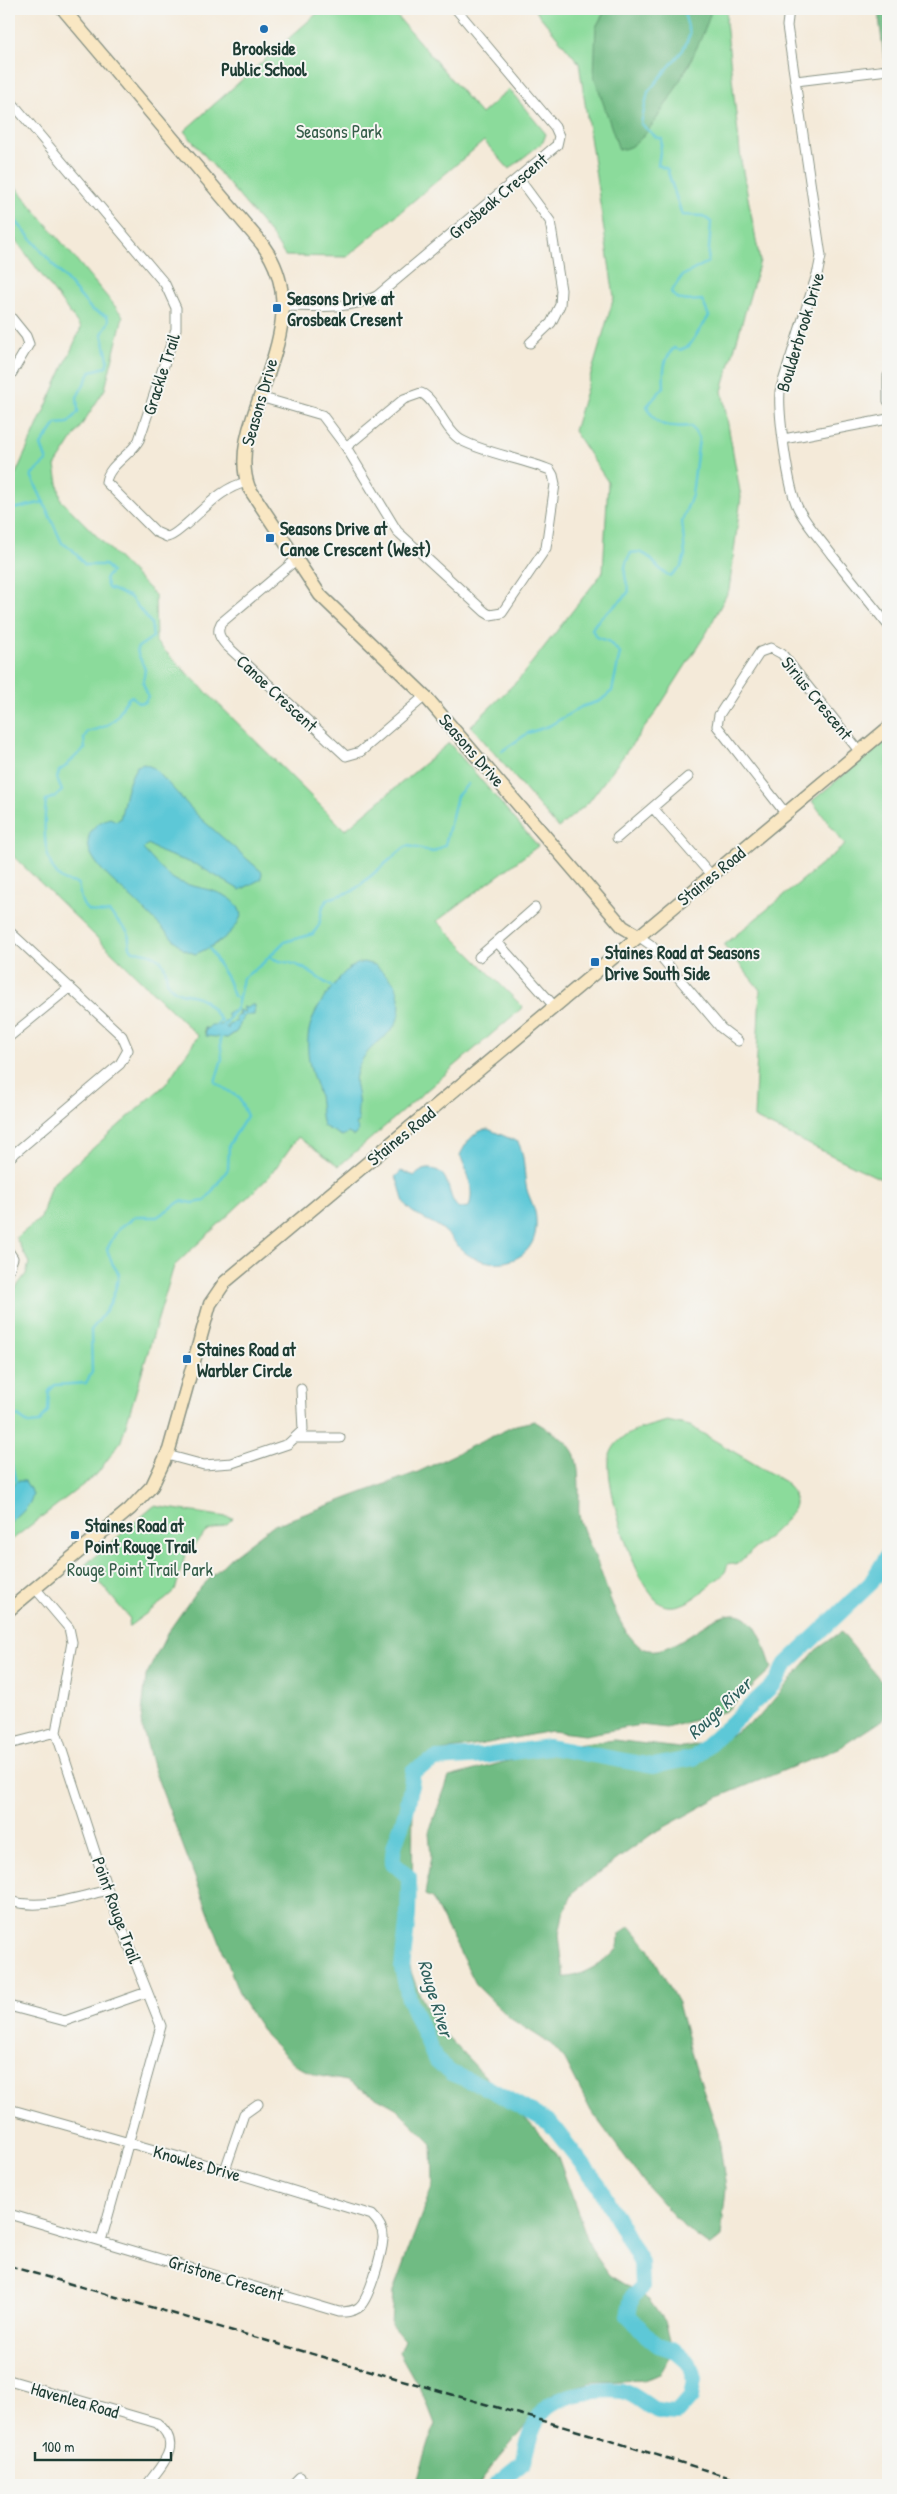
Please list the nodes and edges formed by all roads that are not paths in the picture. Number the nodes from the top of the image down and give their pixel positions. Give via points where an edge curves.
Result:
1 (64, 9) edge
2 (456, 9) edge
3 (789, 9) edge
4 (888, 70) edge
5 (796, 81) junction
6 (9, 99) edge
7 (519, 179) junction
8 (284, 306) junction
9 (9, 315) edge
10 (530, 343) dead end
11 (888, 376) edge
12 (9, 378) edge
13 (260, 396) junction
14 (888, 402) edge
15 (888, 419) edge
16 (784, 439) junction
17 (346, 448) junction
18 (247, 482) junction
19 (297, 560) junction
20 (888, 625) edge
21 (425, 696) junction
22 (888, 728) edge
23 (860, 752) junction
24 (688, 777) dead end
25 (653, 808) junction
26 (786, 814) junction
27 (617, 838) dead end
28 (712, 876) junction
29 (535, 908) dead end
30 (9, 931) edge
31 (638, 936) junction
32 (497, 942) junction
33 (479, 957) dead end
34 (70, 987) junction
35 (555, 1006) junction
36 (9, 1037) edge
37 (738, 1041) dead end
38 (9, 1158) edge
39 (9, 1252) edge
40 (9, 1270) edge
41 (301, 1389) dead end
42 (296, 1438) junction
43 (340, 1438) dead end
44 (167, 1456) junction
45 (35, 1588) junction
46 (9, 1610) edge
47 (56, 1732) junction
48 (9, 1744) edge
49 (108, 1890) junction
50 (9, 1901) edge
51 (147, 1992) junction
52 (9, 2006) edge
53 (258, 2104) dead end
54 (9, 2108) edge
55 (128, 2143) junction
56 (225, 2170) junction
57 (9, 2214) edge
58 (381, 2224) joint
59 (101, 2241) junction
60 (9, 2380) edge
61 (300, 2477) dead end
62 (147, 2485) edge
63 (292, 2485) edge

1 - 8 street, Seasons Drive via 262,244 277,271
2 - 7 street, Grosbeak Crescent via 555,127 559,136 557,146
3 - 5 street, Boulderbrook Drive via 787,26
4 - 5 street
5 - 16 street, Boulderbrook Drive via 820,264 780,391
6 - 18 street, Grackle Trail via 164,284 176,308 176,329 139,440 109,472 106,482 156,532 167,538 218,495
7 - 8 street, Grosbeak Crescent via 377,296 346,306
7 - 10 street via 550,221 561,290 560,305 551,323
8 - 13 street, Seasons Drive via 280,332
9 - 12 street via 29,344
11 - 14 street
13 - 17 street via 322,415
13 - 18 street, Seasons Drive via 246,444 244,468
15 - 16 street
16 - 20 street, Boulderbrook Drive via 798,508
17 - 17 street via 397,532 485,612 490,615 502,613 546,548 555,484 550,470 461,440 421,393 404,399
18 - 19 street, Seasons Drive
19 - 21 street, Seasons Drive via 320,596
19 - 21 street, Canoe Crescent via 221,623 219,636 226,645 346,756 360,752
21 - 31 street, Seasons Drive via 623,927
22 - 23 street, Staines Road
23 - 26 street, Staines Road
23 - 26 street, Sirius Crescent via 782,654 771,648 760,652 719,715 717,726
24 - 25 street
25 - 27 street
25 - 28 street
26 - 28 street, Staines Road
28 - 31 street, Staines Road
29 - 32 street
30 - 34 street
31 - 35 street, Staines Road
31 - 37 street via 651,945 721,1028
32 - 33 street
32 - 35 street
34 - 36 street
34 - 38 street via 122,1036 128,1050 120,1064
35 - 44 street, Staines Road via 455,1093 225,1282 210,1304
39 - 40 street via 13,1258
41 - 42 street via 303,1430
42 - 43 street
42 - 44 street via 288,1444 223,1465 204,1465
44 - 45 street, Staines Road via 152,1486
45 - 46 street, Staines Road
45 - 47 street, Point Rouge Trail via 69,1628 72,1642
47 - 48 street
47 - 49 street, Point Rouge Trail
49 - 50 street via 47,1905
49 - 51 street, Point Rouge Trail
51 - 52 street via 65,2022
51 - 55 street, Point Rouge Trail via 161,2026
53 - 56 street via 244,2114
54 - 55 street, Knowles Drive
55 - 56 street, Knowles Drive
55 - 59 street, Point Rouge Trail
56 - 58 street, Knowles Drive via 372,2215
57 - 59 street, Gristone Crescent
58 - 59 street, Gristone Crescent via 383,2239 369,2293 358,2308 349,2312 339,2312
60 - 62 street, Havenlea Road via 157,2423 170,2437 169,2454
61 - 63 street

